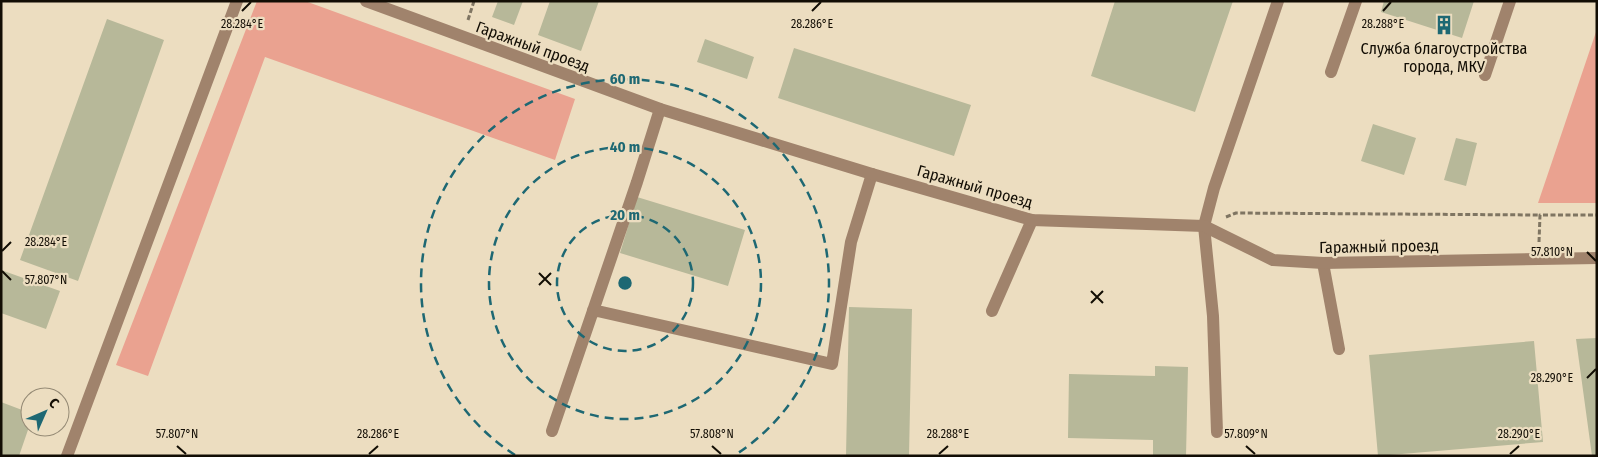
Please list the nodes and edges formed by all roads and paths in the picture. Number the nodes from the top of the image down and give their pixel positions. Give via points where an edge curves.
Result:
1 (237, 1) edge
2 (366, 1) edge
3 (1278, 1) edge
4 (1356, 1) edge
5 (1510, 1) edge
6 (1331, 72) dead end
7 (1485, 75) dead end
8 (660, 109) junction
9 (872, 174) junction
10 (1540, 215) junction
11 (1597, 215) edge
12 (1032, 220) junction
13 (1204, 226) junction
14 (1597, 258) edge
15 (1539, 259) junction
16 (1323, 263) junction
17 (593, 310) junction
18 (992, 311) dead end
19 (1339, 349) dead end
20 (552, 431) dead end
21 (1217, 432) dead end
22 (67, 456) edge

1 - 22 street
2 - 8 street, Гаражный проезд
3 - 13 street
4 - 6 street
5 - 7 street
8 - 9 street, Гаражный проезд
8 - 17 street
9 - 12 street, Гаражный проезд
9 - 17 street via 851,242 832,364
10 - 11 path
10 - 13 path via 1236,213
10 - 15 path
12 - 13 street, Гаражный проезд
12 - 18 street
13 - 16 street, Гаражный проезд via 1273,260
13 - 21 street via 1214,316
14 - 15 street, Гаражный проезд
15 - 16 street, Гаражный проезд
16 - 19 street
17 - 20 street

